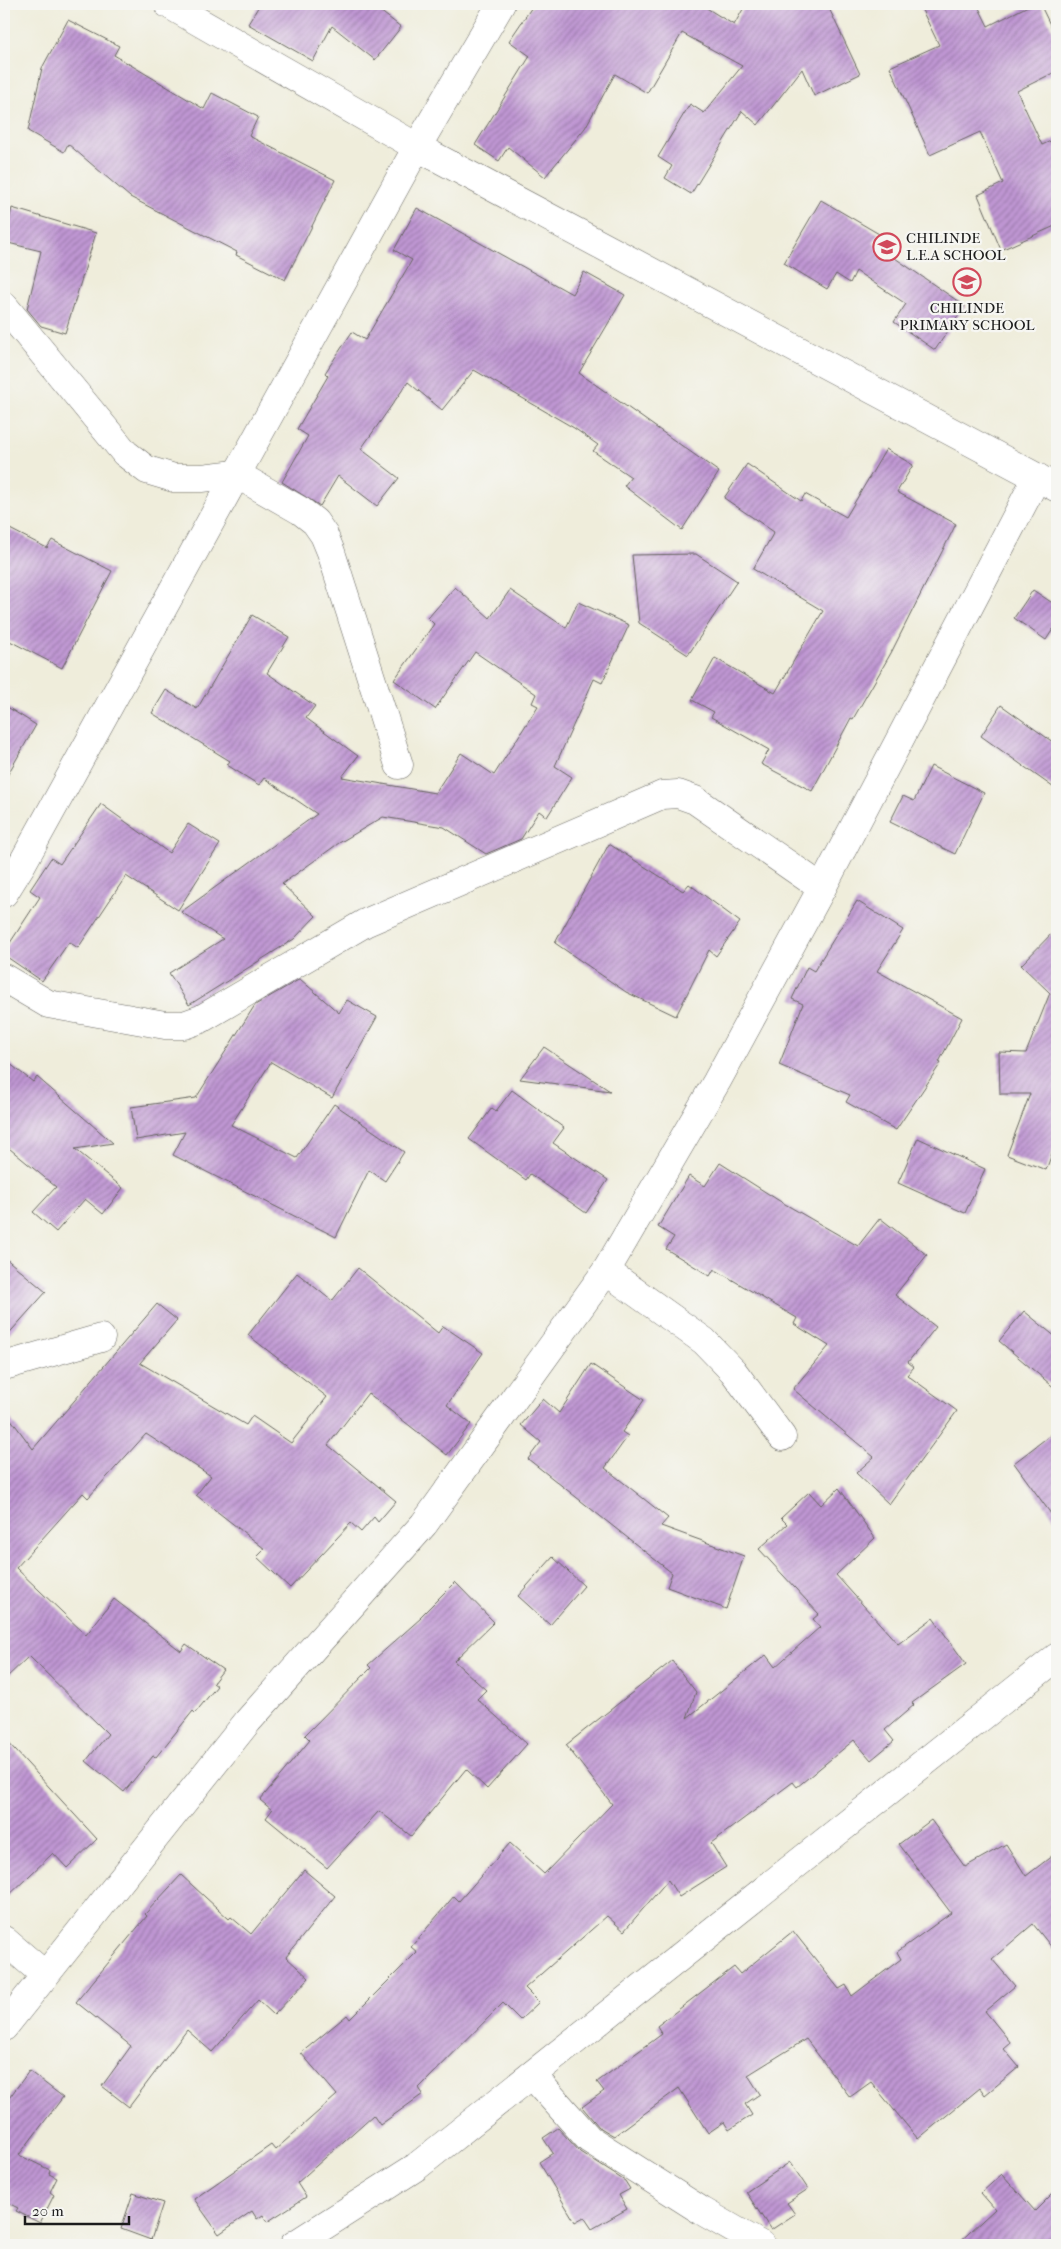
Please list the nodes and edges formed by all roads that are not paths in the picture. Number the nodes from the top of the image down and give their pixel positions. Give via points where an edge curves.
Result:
1 (168, 4) edge
2 (501, 4) edge
3 (417, 147) junction
4 (4, 306) edge
5 (236, 474) junction
6 (1047, 482) edge
7 (399, 765) dead end
8 (822, 888) junction
9 (4, 892) edge
10 (4, 978) edge
11 (606, 1271) junction
12 (101, 1338) dead end
13 (4, 1366) edge
14 (782, 1436) dead end
15 (1057, 1657) edge
16 (4, 1940) edge
17 (45, 1975) junction
18 (4, 2027) edge
19 (532, 2074) junction
20 (294, 2245) edge
21 (761, 2245) edge

1 - 3 street
2 - 3 street
3 - 5 street
3 - 6 street
4 - 5 street via 125,453 147,470 174,478
5 - 7 street via 301,511 324,534
5 - 9 street
6 - 8 street
8 - 10 street via 695,800 678,794 662,796 365,923 184,1026 48,1004
8 - 11 street via 717,1081
11 - 14 street via 704,1341 733,1370
11 - 17 street via 424,1524 248,1721
12 - 13 street
15 - 19 street
16 - 17 street
17 - 18 street
19 - 20 street via 416,2167
19 - 21 street via 589,2139

